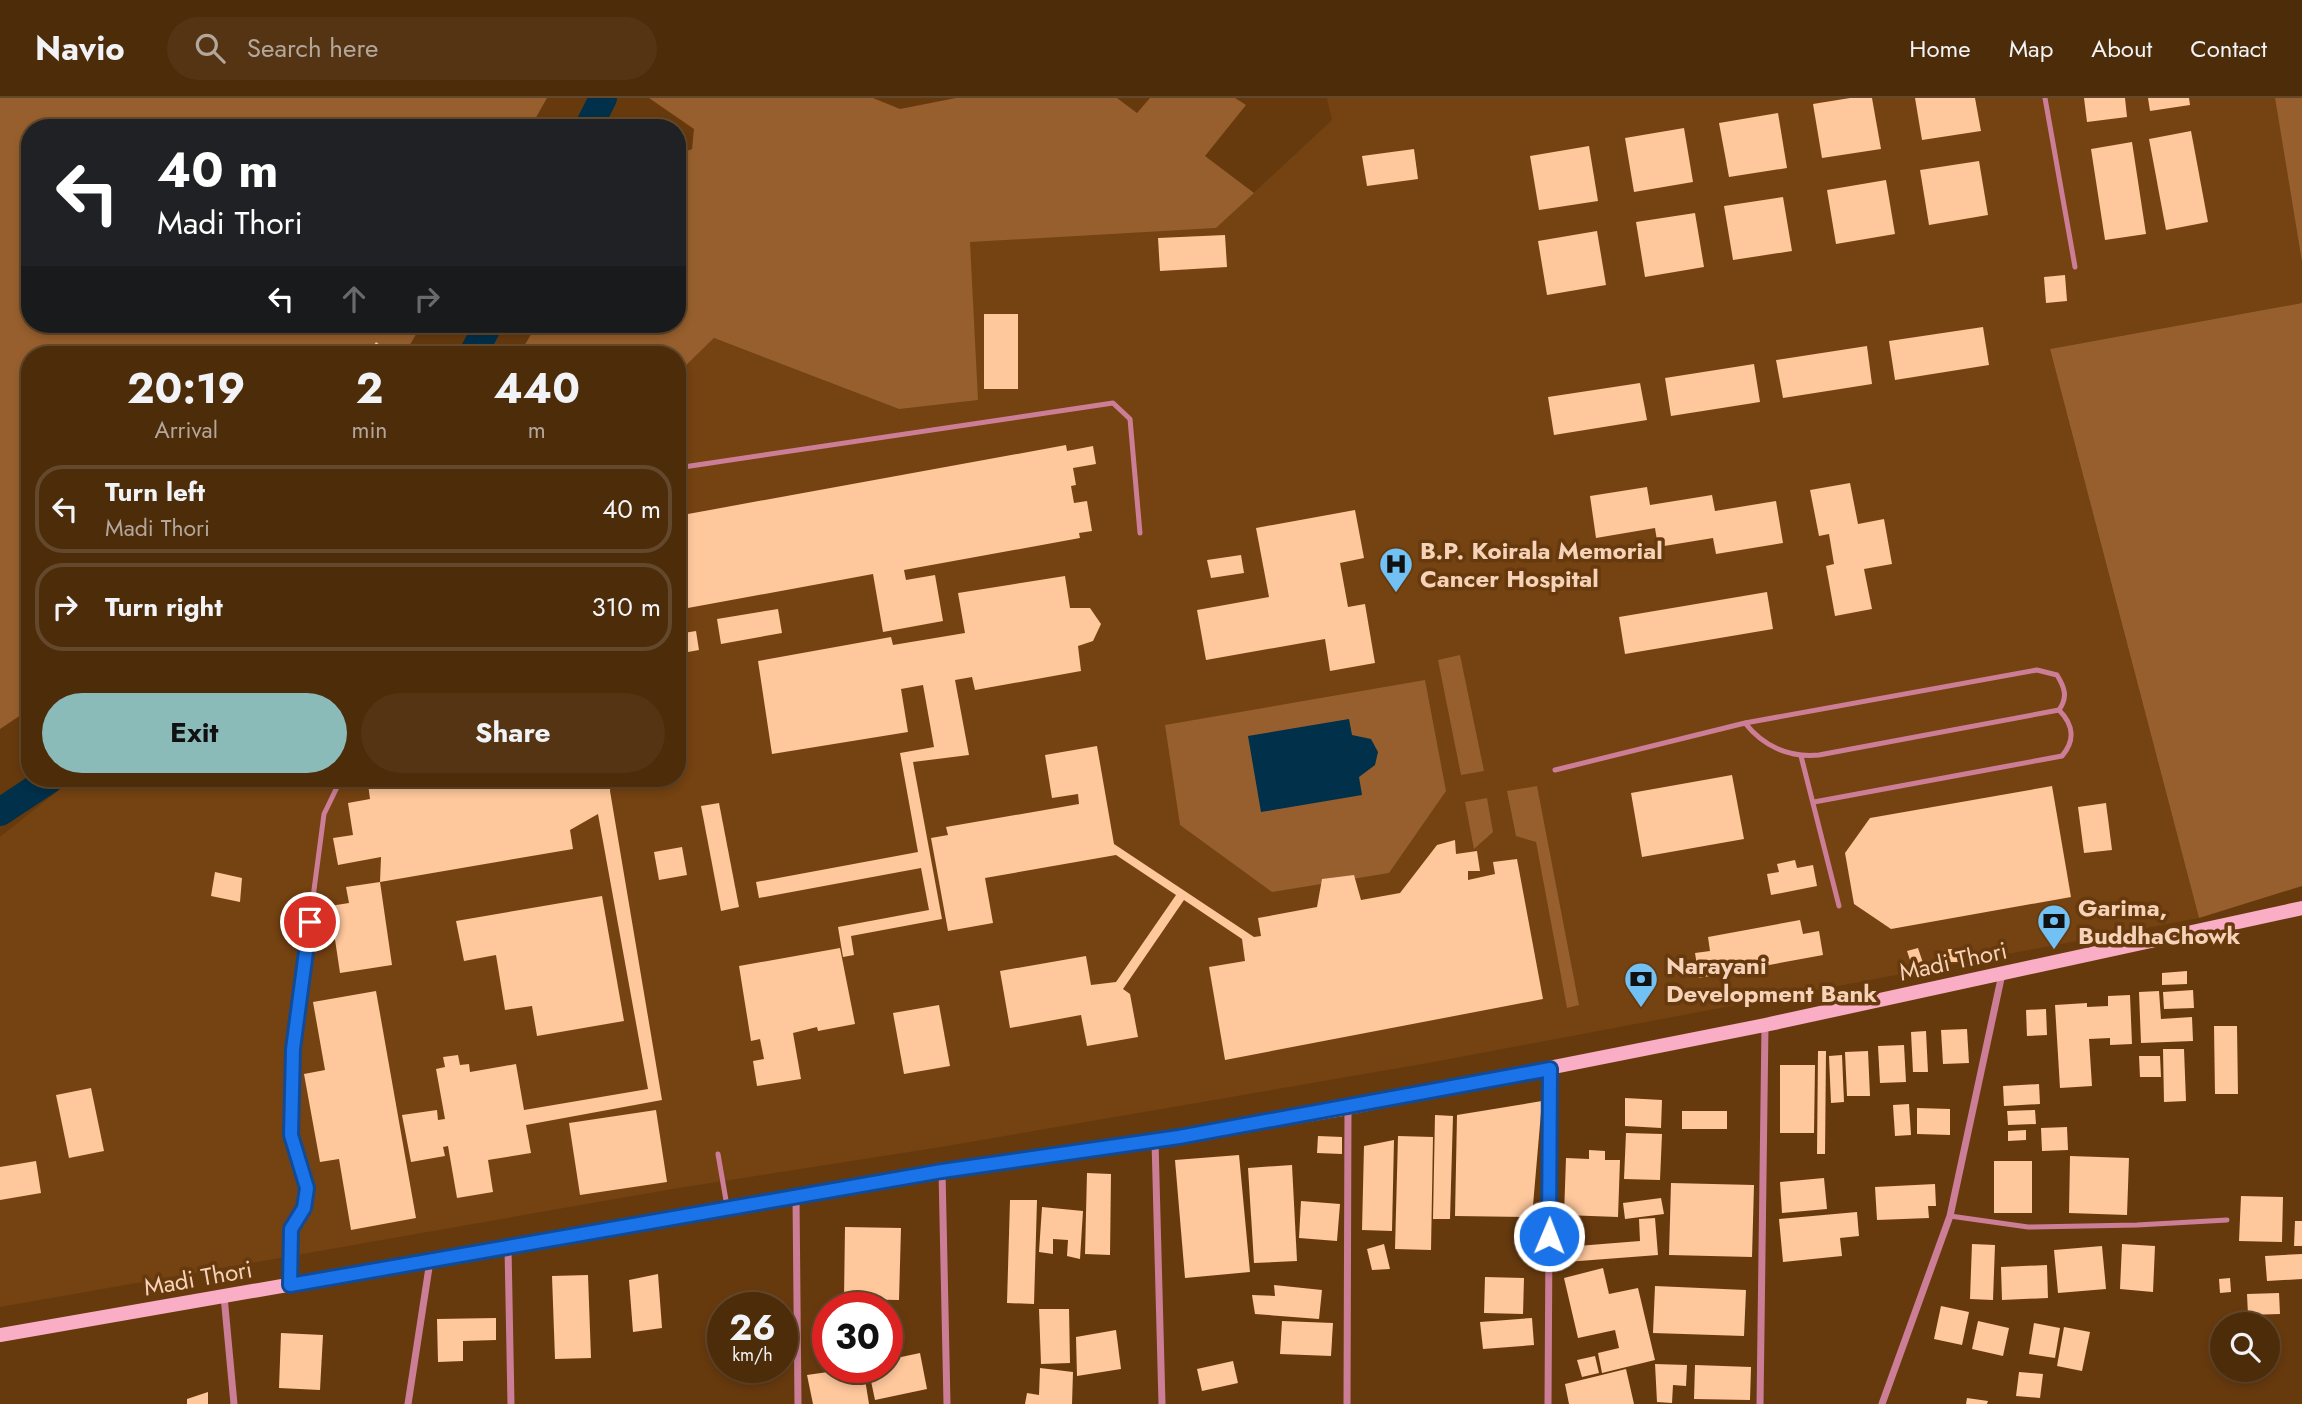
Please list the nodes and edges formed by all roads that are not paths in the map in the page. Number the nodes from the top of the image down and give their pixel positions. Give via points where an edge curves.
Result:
1 (2045, 98) edge
2 (2075, 267) dead end
3 (686, 467) edge
4 (1140, 533) dead end
5 (2059, 710) junction
6 (1745, 723) junction
7 (1801, 757) junction
8 (1555, 771) dead end
9 (337, 787) edge
10 (1814, 802) junction
11 (1839, 906) dead end
12 (2302, 908) edge
13 (2002, 974) junction
14 (1765, 1025) junction
15 (1550, 1069) junction
16 (1348, 1108) junction
17 (1155, 1141) junction
18 (718, 1154) dead end
19 (942, 1171) junction
20 (796, 1197) junction
21 (727, 1209) junction
22 (1950, 1216) junction
23 (2227, 1220) dead end
24 (508, 1247) junction
25 (430, 1260) junction
26 (290, 1285) junction
27 (224, 1296) junction
28 (0, 1335) edge
29 (234, 1404) edge
30 (408, 1404) edge
31 (511, 1404) edge
32 (798, 1404) edge
33 (947, 1404) edge
34 (1161, 1404) edge
35 (1348, 1404) edge
36 (1548, 1404) edge
37 (1760, 1404) edge
38 (1882, 1404) edge

1 - 2 lane
3 - 4 lane via 1113,402 1130,419
5 - 6 lane via 2066,701 2057,674 2037,670
5 - 7 lane
5 - 10 lane via 2072,734 2071,746 2062,756
6 - 7 lane via 1757,738
6 - 8 lane
7 - 10 lane
9 - 26 lane via 324,814 293,1049 291,1135 307,1188 304,1208 291,1229
10 - 11 lane
12 - 13 main road, Madi Thori
13 - 14 main road, Madi Thori
13 - 22 street
14 - 15 main road, Madi Thori
14 - 37 street
15 - 16 main road, Madi Thori
15 - 36 street
16 - 17 main road, Madi Thori
16 - 35 street
17 - 19 main road, Madi Thori
17 - 34 street
18 - 21 lane
19 - 20 main road, Madi Thori
19 - 33 street
20 - 21 main road, Madi Thori
20 - 32 street
21 - 24 main road, Madi Thori
22 - 23 lane via 2028,1227
22 - 38 street
24 - 25 main road, Madi Thori
24 - 31 street
25 - 26 main road, Madi Thori
25 - 30 street
26 - 27 main road, Madi Thori
27 - 28 main road, Madi Thori
27 - 29 street

